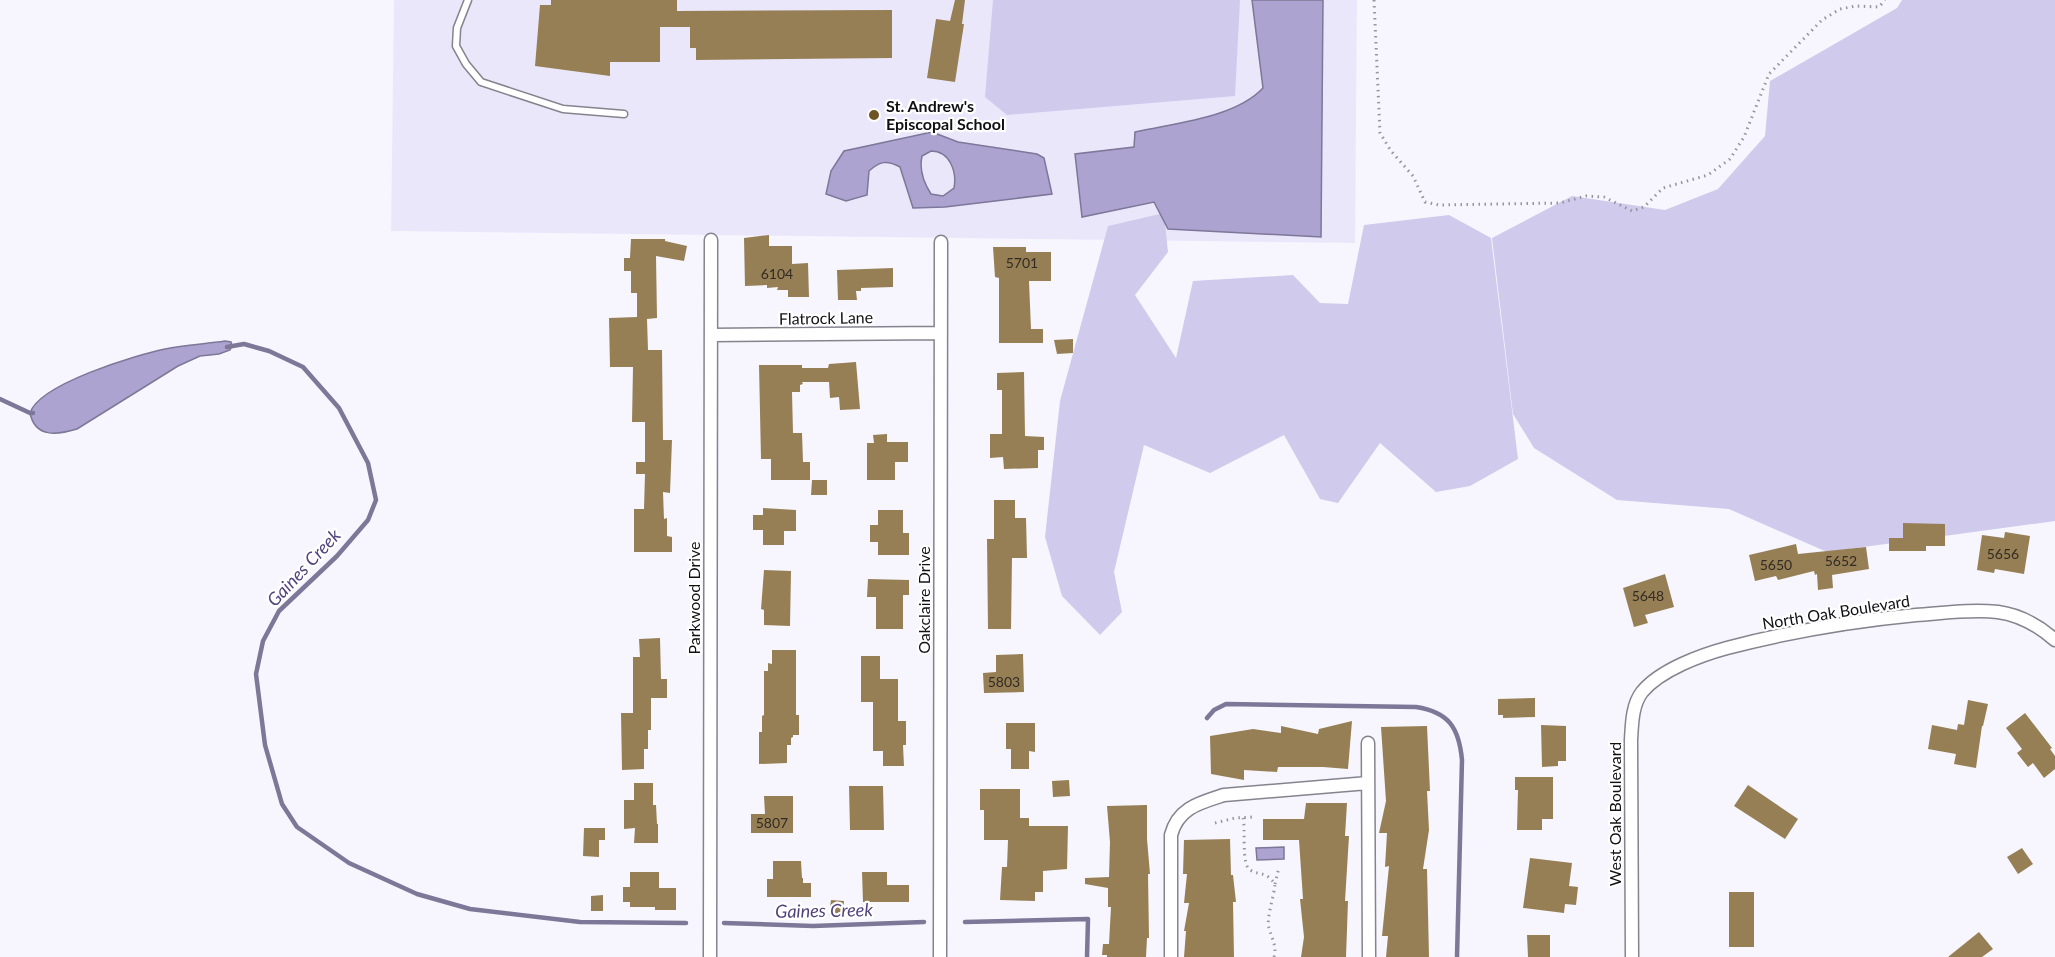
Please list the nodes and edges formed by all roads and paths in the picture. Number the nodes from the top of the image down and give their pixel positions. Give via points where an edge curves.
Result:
1 (468, 0) edge
2 (1374, 0) edge
3 (1885, 0) edge
4 (624, 114) dead end
5 (711, 240) dead end
6 (940, 243) dead end
7 (941, 333) junction
8 (711, 335) junction
9 (2055, 640) edge
10 (1656, 679) joint
11 (1368, 743) dead end
12 (1368, 783) junction
13 (1254, 817) dead end
14 (1243, 818) junction
15 (1215, 823) dead end
16 (1280, 867) dead end
17 (1275, 884) junction
18 (710, 957) edge
19 (940, 957) edge
20 (1171, 957) edge
21 (1274, 957) edge
22 (1369, 957) edge
23 (1632, 957) edge

1 - 4 lane via 457,28 456,46 481,82 563,109
2 - 3 path via 1380,133 1413,176 1425,202 1560,203 1604,196 1632,211 1644,207 1663,188 1708,175 1730,159 1744,136 1769,74 1822,20 1840,9 1879,7
5 - 8 street, Parkwood Drive
6 - 7 street, Oakclaire Drive
7 - 8 street, Flatrock Lane
7 - 19 street, Oakclaire Drive
8 - 18 street, Parkwood Drive
9 - 10 street, North Oak Boulevard via 2027,620 2001,612 1968,610 1889,618 1725,649
10 - 23 street, West Oak Boulevard via 1641,693 1634,710 1631,740
11 - 12 street
12 - 20 street via 1224,795 1179,816 1171,835
12 - 22 street
13 - 14 path
14 - 15 path
14 - 17 path via 1247,867 1264,873
16 - 17 path
17 - 21 path via 1268,921

